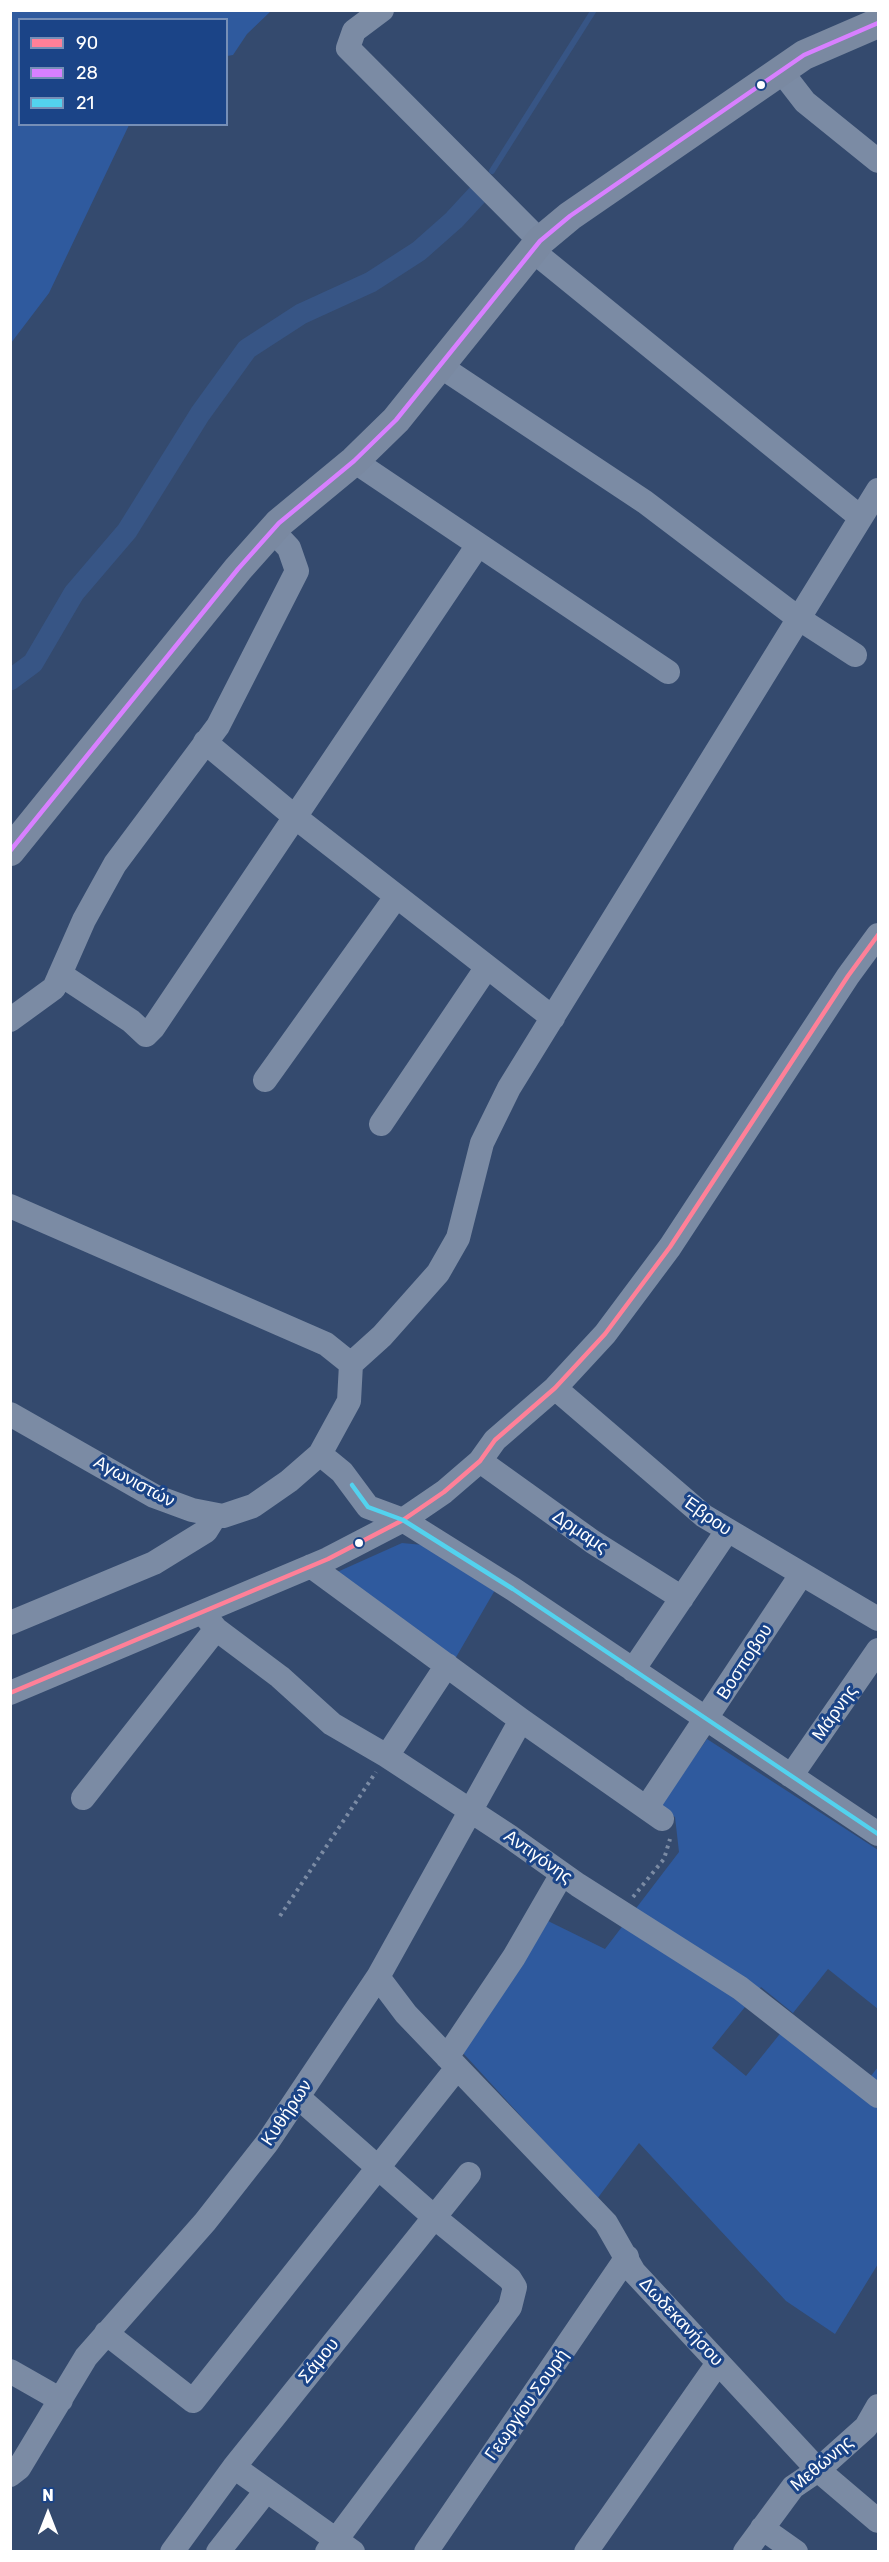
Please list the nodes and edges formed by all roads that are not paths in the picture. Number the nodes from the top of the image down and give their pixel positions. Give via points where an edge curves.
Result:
1 (382, 10) edge
2 (879, 23) edge
3 (781, 71) junction
4 (879, 161) edge
5 (536, 246) junction
6 (440, 366) junction
7 (354, 461) junction
8 (879, 490) edge
9 (860, 517) junction
10 (273, 531) junction
11 (478, 544) junction
12 (798, 618) junction
13 (855, 655) dead end
14 (668, 672) dead end
15 (205, 742) junction
16 (295, 817) junction
17 (10, 851) edge
18 (396, 897) junction
19 (879, 935) edge
20 (487, 967) junction
21 (60, 974) junction
22 (553, 1018) junction
23 (10, 1020) edge
24 (265, 1080) dead end
25 (381, 1124) dead end
26 (10, 1206) edge
27 (351, 1364) junction
28 (555, 1388) junction
29 (10, 1414) edge
30 (320, 1454) junction
31 (480, 1461) junction
32 (216, 1515) junction
33 (403, 1520) junction
34 (727, 1531) junction
35 (311, 1566) junction
36 (801, 1575) junction
37 (682, 1598) junction
38 (879, 1619) edge
39 (210, 1621) junction
40 (10, 1623) edge
41 (879, 1650) edge
42 (447, 1665) junction
43 (633, 1670) junction
44 (10, 1693) edge
45 (521, 1720) junction
46 (706, 1720) junction
47 (387, 1756) junction
48 (791, 1776) junction
49 (83, 1798) dead end
50 (469, 1810) junction
51 (876, 1827) edge
52 (562, 1874) junction
53 (378, 1977) junction
54 (452, 2062) junction
55 (879, 2096) edge
56 (298, 2097) junction
57 (379, 2169) junction
58 (469, 2174) dead end
59 (434, 2217) junction
60 (627, 2258) junction
61 (106, 2333) junction
62 (718, 2363) junction
63 (10, 2371) edge
64 (61, 2400) junction
65 (879, 2406) edge
66 (234, 2467) junction
67 (818, 2470) junction
68 (10, 2475) edge
69 (266, 2491) junction
70 (879, 2521) edge
71 (762, 2528) junction
72 (339, 2547) edge
73 (176, 2550) edge
74 (218, 2552) edge
75 (426, 2552) edge
76 (586, 2552) edge
77 (745, 2552) edge
78 (796, 2552) edge

1 - 5 street via 354,31 348,48
2 - 3 main road via 834,40
3 - 4 street via 805,102
3 - 5 main road via 570,216
5 - 6 main road
5 - 9 street
6 - 7 main road via 396,420
6 - 12 street via 645,502
7 - 10 main road
7 - 11 street
8 - 9 street
9 - 12 street
10 - 15 street via 289,548 297,571 218,726
10 - 17 main road
11 - 14 street
11 - 16 street
12 - 13 street
12 - 22 street
15 - 16 street
15 - 21 street via 115,864
16 - 18 street
16 - 21 street via 146,1035
18 - 20 street
18 - 24 street
19 - 28 street via 670,1247 605,1334
20 - 22 street
20 - 25 street
21 - 23 street via 54,988
22 - 27 street via 509,1088 482,1143 458,1238 443,1264 382,1336
26 - 27 street via 326,1344
27 - 30 street via 349,1401
28 - 31 street via 495,1440
28 - 34 street, Έβρου via 672,1490
29 - 32 street, Αγωνιστών via 153,1496
30 - 32 street, Αγωνιστών via 253,1506
30 - 33 street via 342,1472 368,1507
31 - 33 street
31 - 37 street, Δρμαμς via 593,1542
32 - 40 street via 206,1531 154,1563
33 - 35 street
33 - 43 street
34 - 36 street, Έβρου
34 - 37 street
35 - 39 street
35 - 42 street
36 - 38 street, Έβρου
36 - 46 street, Βοσποβου
37 - 43 street
39 - 44 street
39 - 47 street, Αντιγόνης via 332,1724
39 - 49 street
41 - 48 street, Μάρνης
42 - 45 street
42 - 47 street
43 - 46 street
45 - 46 street, Βοσποβου via 655,1813
45 - 50 street, Κυθήρων
46 - 48 street
47 - 50 street, Αντιγόνης
48 - 51 street
50 - 52 street, Αντιγόνης
50 - 53 street, Κυθήρων
52 - 54 street
52 - 55 street, Αντιγόνης via 740,1988
53 - 54 street, Δωδεκανήσου via 405,2014
53 - 56 street, Κυθήρων
54 - 57 street
54 - 60 street, Δωδεκανήσου via 606,2223
56 - 57 street
56 - 61 street, Κυθήρων via 205,2222
57 - 59 street
57 - 61 street via 193,2401
58 - 59 street, Σάμου
59 - 66 street, Σάμου
59 - 72 street via 510,2279 515,2287 513,2300
60 - 62 street, Δωδεκανήσου via 634,2272
60 - 75 street, Γεωργίου Σουρή
61 - 64 street, Κυθήρων via 86,2357
62 - 67 street, Δωδεκανήσου
62 - 76 street
63 - 64 street
64 - 68 street, Κυθήρων via 19,2468
65 - 67 street, Μεθώνης via 866,2427
66 - 69 street
66 - 73 street, Σάμου
67 - 70 street, Δωδεκανήσου
67 - 71 street, Μεθώνης via 793,2487
69 - 72 street
69 - 74 street
71 - 77 street, Μεθώνης
71 - 78 street

